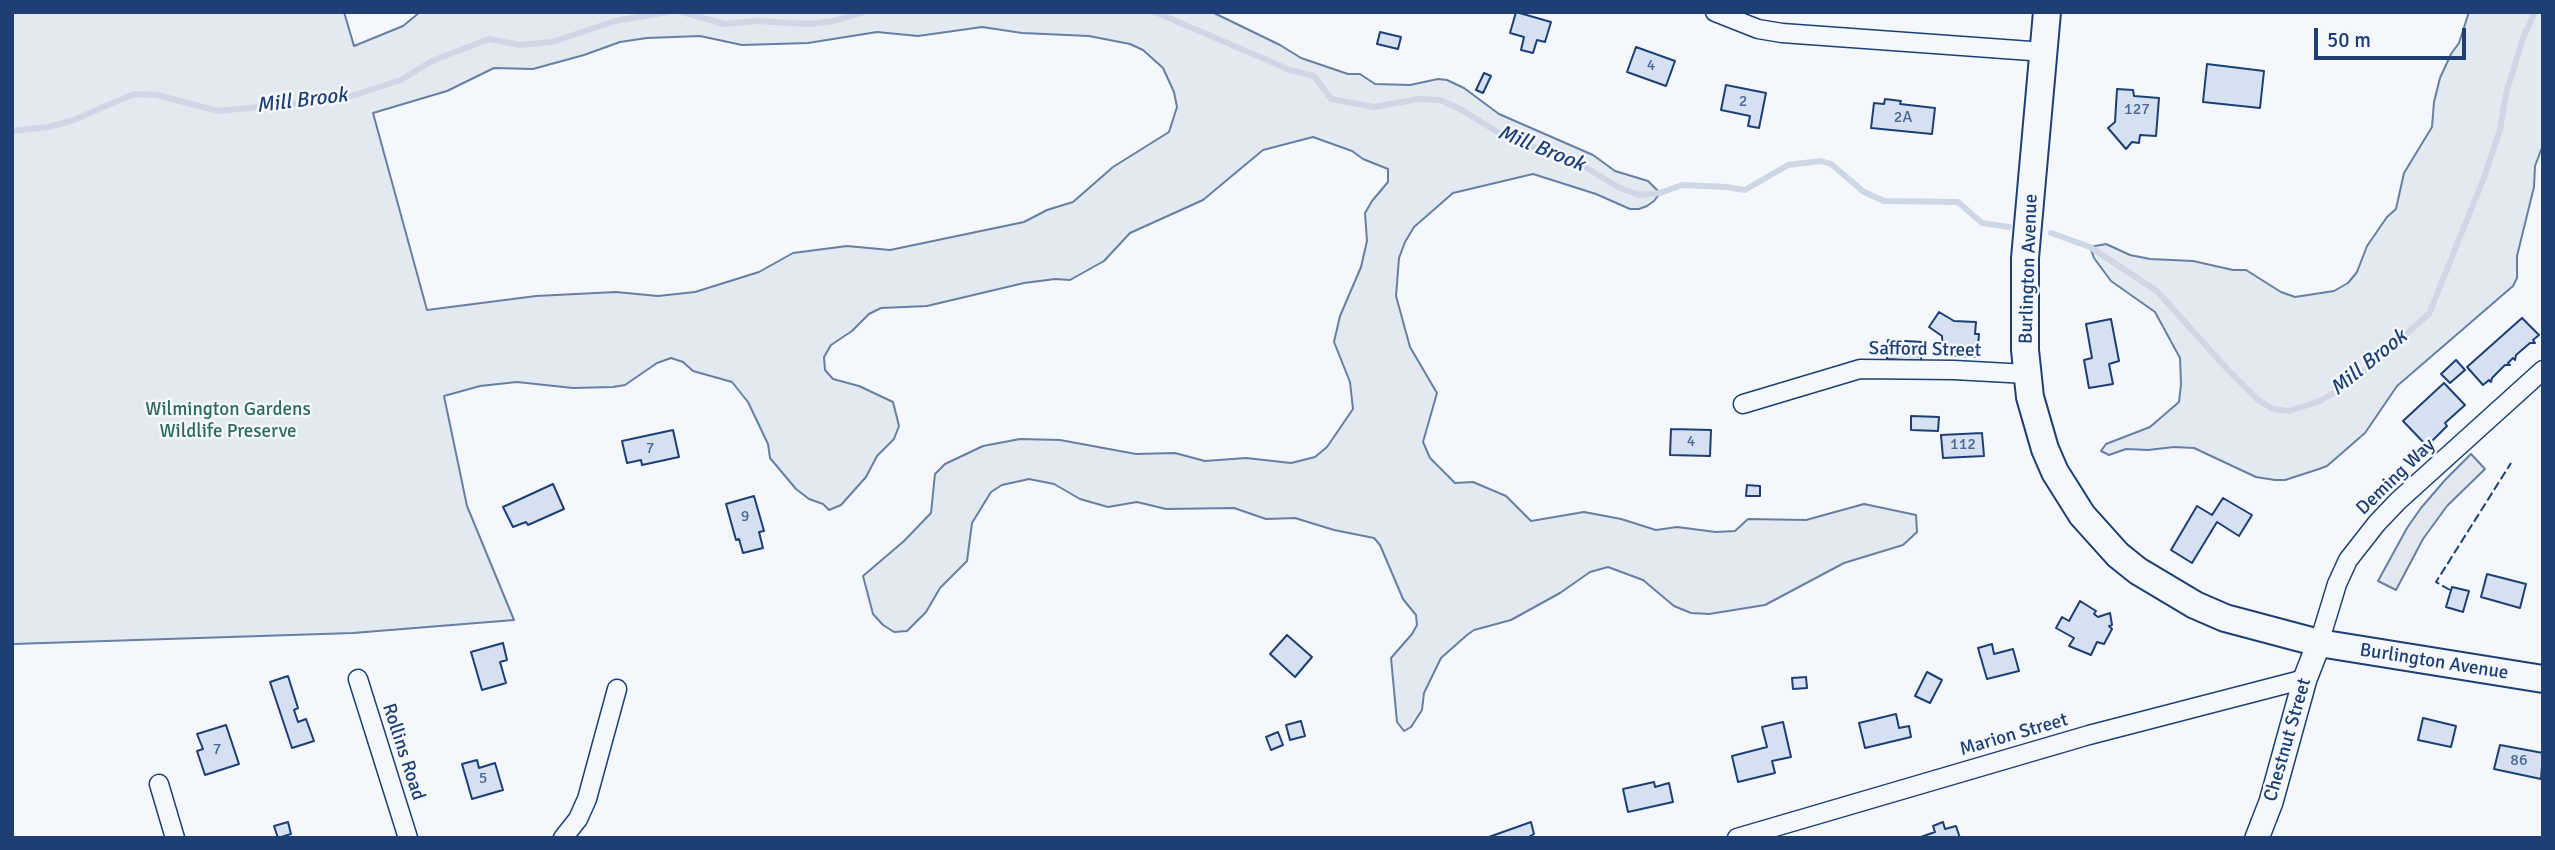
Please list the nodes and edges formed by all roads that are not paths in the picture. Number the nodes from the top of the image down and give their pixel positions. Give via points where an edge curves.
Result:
1 (1715, 12) edge
2 (2047, 12) edge
3 (2045, 52) junction
4 (2543, 370) edge
5 (2027, 374) junction
6 (1742, 404) dead end
7 (2319, 643) junction
8 (358, 679) dead end
9 (2305, 679) junction
10 (2543, 679) edge
11 (617, 689) dead end
12 (159, 784) dead end
13 (175, 838) edge
14 (408, 838) edge
15 (563, 838) edge
16 (1737, 838) edge
17 (2257, 838) edge

1 - 3 street via 1782,33
2 - 3 main road, Burlington Avenue
3 - 5 main road, Burlington Avenue via 2025,258
4 - 7 street, Deming Way via 2377,523 2348,560
5 - 6 street, Safford Street via 1860,369
5 - 7 main road, Burlington Avenue via 2036,423 2056,472 2082,515 2118,555 2195,606
7 - 9 street, Chestnut Street
7 - 10 main road, Burlington Avenue
8 - 14 street, Rollins Road
9 - 16 street, Marion Street via 2089,735
9 - 17 street, Chestnut Street
11 - 15 street via 587,799
12 - 13 street

